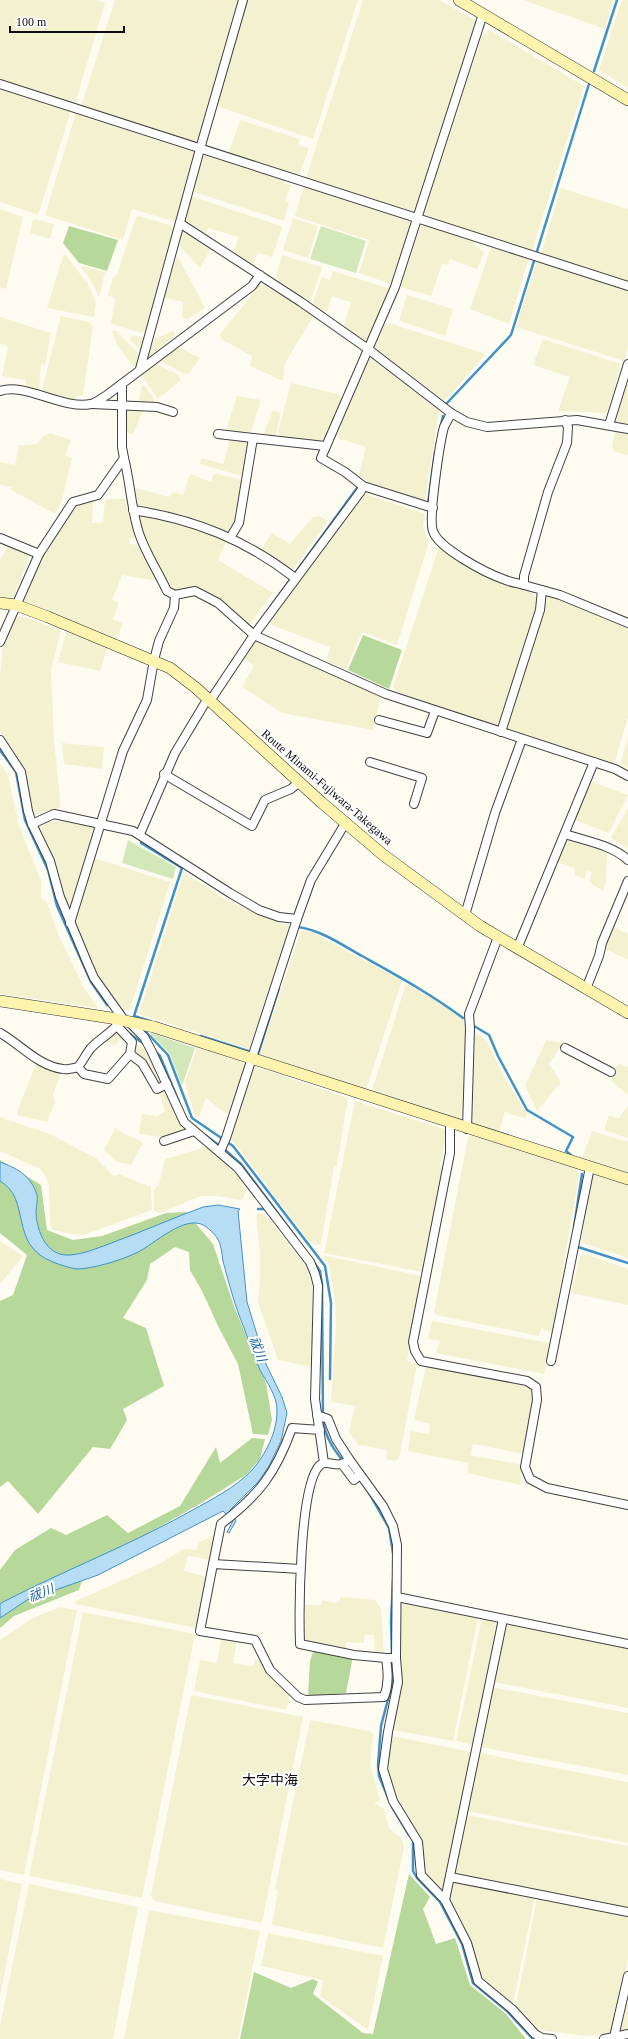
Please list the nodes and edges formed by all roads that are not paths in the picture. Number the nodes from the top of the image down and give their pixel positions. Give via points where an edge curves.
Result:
1 (243, 0) edge
2 (460, 0) edge
3 (483, 14) junction
4 (0, 84) edge
5 (628, 100) edge
6 (200, 149) junction
7 (418, 219) junction
8 (181, 224) junction
9 (260, 275) junction
10 (628, 286) edge
11 (368, 349) junction
12 (628, 364) edge
13 (140, 369) junction
14 (122, 384) junction
15 (0, 392) edge
16 (91, 404) junction
17 (123, 406) junction
18 (173, 412) dead end
19 (451, 413) junction
20 (565, 420) junction
21 (609, 425) junction
22 (628, 429) edge
23 (218, 434) dead end
24 (253, 438) junction
25 (325, 446) junction
26 (124, 458) junction
27 (362, 488) junction
28 (433, 508) junction
29 (133, 510) junction
30 (0, 538) edge
31 (230, 538) junction
32 (39, 554) junction
33 (293, 577) junction
34 (524, 585) junction
35 (542, 590) junction
36 (175, 595) junction
37 (0, 603) edge
38 (16, 606) junction
39 (628, 623) edge
40 (254, 635) junction
41 (0, 642) edge
42 (154, 660) junction
43 (209, 699) junction
44 (435, 711) junction
45 (379, 720) dead end
46 (501, 732) junction
47 (522, 739) junction
48 (0, 740) edge
49 (370, 762) dead end
50 (594, 762) junction
51 (164, 774) junction
52 (628, 776) edge
53 (299, 782) junction
54 (414, 804) dead end
55 (346, 822) junction
56 (32, 824) junction
57 (102, 824) junction
58 (140, 834) junction
59 (565, 834) junction
60 (628, 860) edge
61 (628, 881) edge
62 (465, 916) junction
63 (297, 919) junction
64 (70, 923) junction
65 (498, 938) junction
66 (517, 949) junction
67 (586, 989) junction
68 (0, 1001) edge
69 (628, 1013) edge
70 (122, 1022) junction
71 (0, 1033) edge
72 (565, 1048) dead end
73 (130, 1054) junction
74 (252, 1060) junction
75 (78, 1067) junction
76 (611, 1072) dead end
77 (167, 1084) junction
78 (450, 1123) junction
79 (467, 1129) junction
80 (194, 1131) junction
81 (164, 1141) dead end
82 (221, 1151) junction
83 (590, 1167) junction
84 (628, 1180) edge
85 (552, 1361) dead end
86 (317, 1415) junction
87 (320, 1430) junction
88 (345, 1462) junction
89 (324, 1463) junction
90 (628, 1506) edge
91 (213, 1564) junction
92 (300, 1569) junction
93 (397, 1597) junction
94 (503, 1619) junction
95 (628, 1644) edge
96 (386, 1658) junction
97 (396, 1658) junction
98 (450, 1877) junction
99 (445, 1900) junction
100 (628, 1912) edge
101 (628, 1976) edge
102 (628, 2034) edge
103 (614, 2037) junction
104 (552, 2039) edge
105 (604, 2039) edge

1 - 6 street
2 - 3 street
3 - 5 street
3 - 7 street
4 - 6 street
6 - 7 street
6 - 8 street
7 - 10 street
7 - 11 street via 395,288
8 - 9 street
8 - 13 street
9 - 11 street
9 - 13 street via 252,286
11 - 19 street
11 - 25 street
12 - 21 street
13 - 14 street
14 - 16 street
14 - 17 street
15 - 16 street via 6,389 16,390 75,405
16 - 17 street
17 - 18 street via 157,407
17 - 26 street
19 - 20 street via 468,422 486,427
19 - 28 street via 444,428
20 - 21 street
20 - 34 street via 568,427 567,443 548,492 524,576
21 - 22 street
23 - 24 street
24 - 25 street
24 - 31 street via 238,523
25 - 27 street via 321,458 345,472
26 - 29 street
26 - 32 street via 98,495 72,502
27 - 28 street
27 - 33 street
28 - 34 street via 432,531 451,551 502,579
29 - 31 street via 192,522
29 - 36 street via 139,532 167,591
30 - 32 street
31 - 33 street via 262,554
32 - 38 street
33 - 40 street
34 - 35 street
35 - 39 street
35 - 46 street via 540,610
36 - 40 street via 195,592 218,603
36 - 42 street via 174,608 159,641
37 - 38 street, Route Minami-Fujiwara-Takegawa
38 - 41 street
38 - 42 street, Route Minami-Fujiwara-Takegawa
40 - 43 street
40 - 44 street via 386,694
42 - 43 street, Route Minami-Fujiwara-Takegawa via 170,668
42 - 57 street via 147,700 123,751
43 - 51 street via 192,722
43 - 53 street, Route Minami-Fujiwara-Takegawa
44 - 45 street via 426,733
44 - 46 street
46 - 47 street
47 - 50 street
47 - 62 street via 495,813
48 - 56 street via 21,772
49 - 54 street via 422,778
50 - 52 street
50 - 59 street
51 - 53 street via 252,826 265,800 291,790
51 - 58 street
53 - 55 street, Route Minami-Fujiwara-Takegawa
55 - 62 street, Route Minami-Fujiwara-Takegawa via 382,854
55 - 63 street via 311,880
56 - 57 street via 54,814
56 - 64 street via 50,861
57 - 58 street
57 - 64 street
58 - 63 street via 259,910 279,917
59 - 60 street via 607,847
59 - 66 street
61 - 67 street
62 - 65 street, Route Minami-Fujiwara-Takegawa
63 - 74 street
64 - 70 street via 94,978
65 - 66 street, Route Minami-Fujiwara-Takegawa
65 - 79 street via 469,1014
66 - 67 street, Route Minami-Fujiwara-Takegawa
67 - 69 street, Route Minami-Fujiwara-Takegawa
68 - 70 street
70 - 73 street via 132,1042
70 - 74 street via 171,1032
70 - 75 street via 91,1048
70 - 77 street via 146,1040
71 - 75 street via 25,1052 47,1064 63,1069
72 - 76 street
73 - 75 street via 108,1079 84,1074
73 - 77 street via 142,1063 157,1088
74 - 78 street
74 - 82 street
77 - 80 street via 181,1117
78 - 79 street
78 - 90 street via 450,1154 413,1342 415,1351 421,1361 527,1381 536,1387 537,1400 525,1467 530,1479 547,1488
79 - 83 street
80 - 81 street
80 - 82 street
82 - 86 street via 272,1211 316,1274
83 - 84 street
83 - 85 street
86 - 87 street
86 - 88 street via 328,1419
87 - 89 street
87 - 91 street via 292,1428 275,1468 262,1488 221,1524
88 - 89 street
88 - 93 street via 383,1506 393,1526 397,1545
89 - 92 street via 319,1466 308,1502
91 - 92 street
91 - 96 street via 200,1632 255,1640 270,1670 298,1697 311,1701 384,1697 388,1677
92 - 96 street via 300,1644
93 - 94 street
93 - 97 street
94 - 95 street
94 - 98 street
96 - 97 street
97 - 99 street via 398,1682 383,1769 393,1801 418,1842 421,1875
98 - 99 street
98 - 100 street
99 - 104 street via 467,1943 478,1981 512,2009 535,2034
101 - 103 street
102 - 103 street
103 - 105 street

